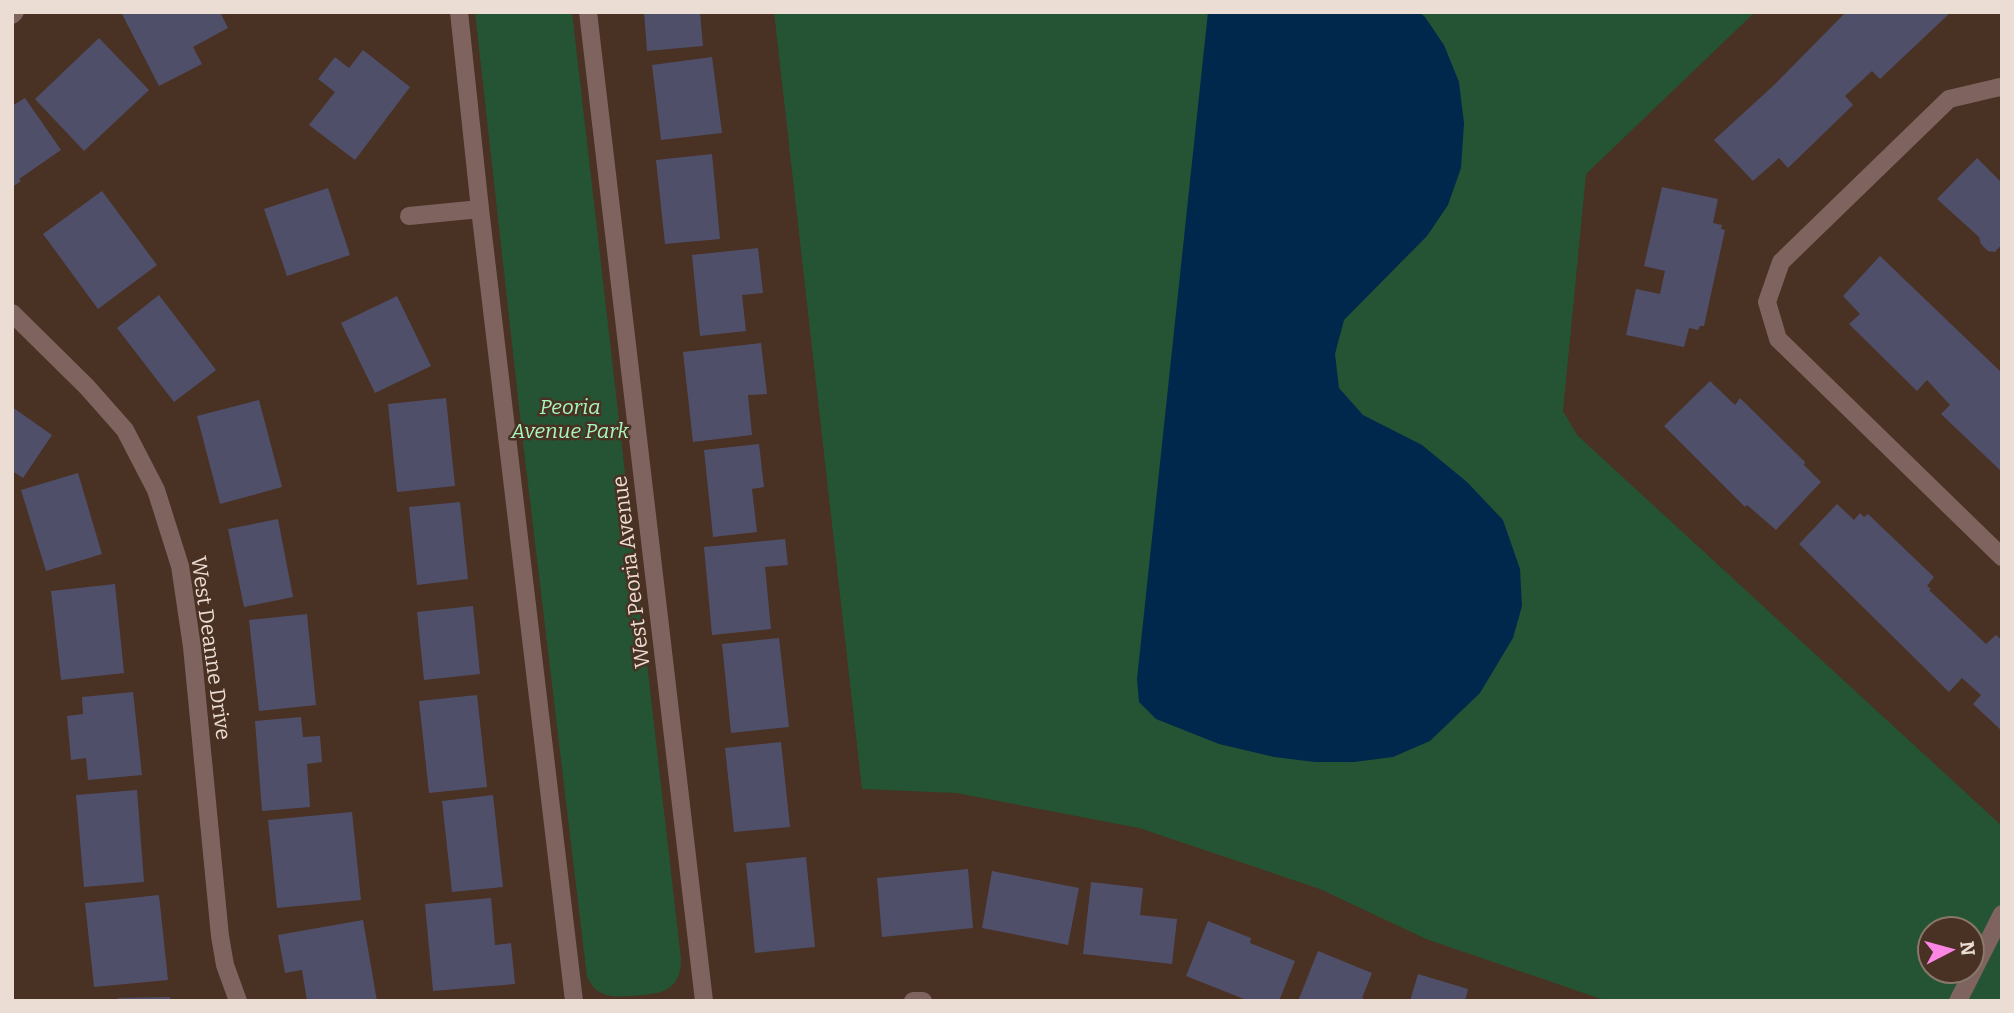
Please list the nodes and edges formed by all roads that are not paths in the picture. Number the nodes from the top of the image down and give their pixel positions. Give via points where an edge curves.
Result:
1 (459, 12) edge
2 (588, 12) edge
3 (2002, 88) edge
4 (480, 209) junction
5 (409, 216) dead end
6 (12, 313) edge
7 (2002, 557) edge
8 (2002, 914) edge
9 (238, 1001) edge
10 (574, 1001) edge
11 (704, 1001) edge
12 (913, 1001) edge
13 (923, 1001) edge
14 (1958, 1001) edge

1 - 4 street
2 - 11 street, West Peoria Avenue
3 - 7 street via 1949,99 1782,261 1767,302 1778,339
4 - 5 street
4 - 10 street
6 - 9 street, West Deanne Drive via 125,430 156,490 180,566 220,936
8 - 14 street
12 - 13 street

